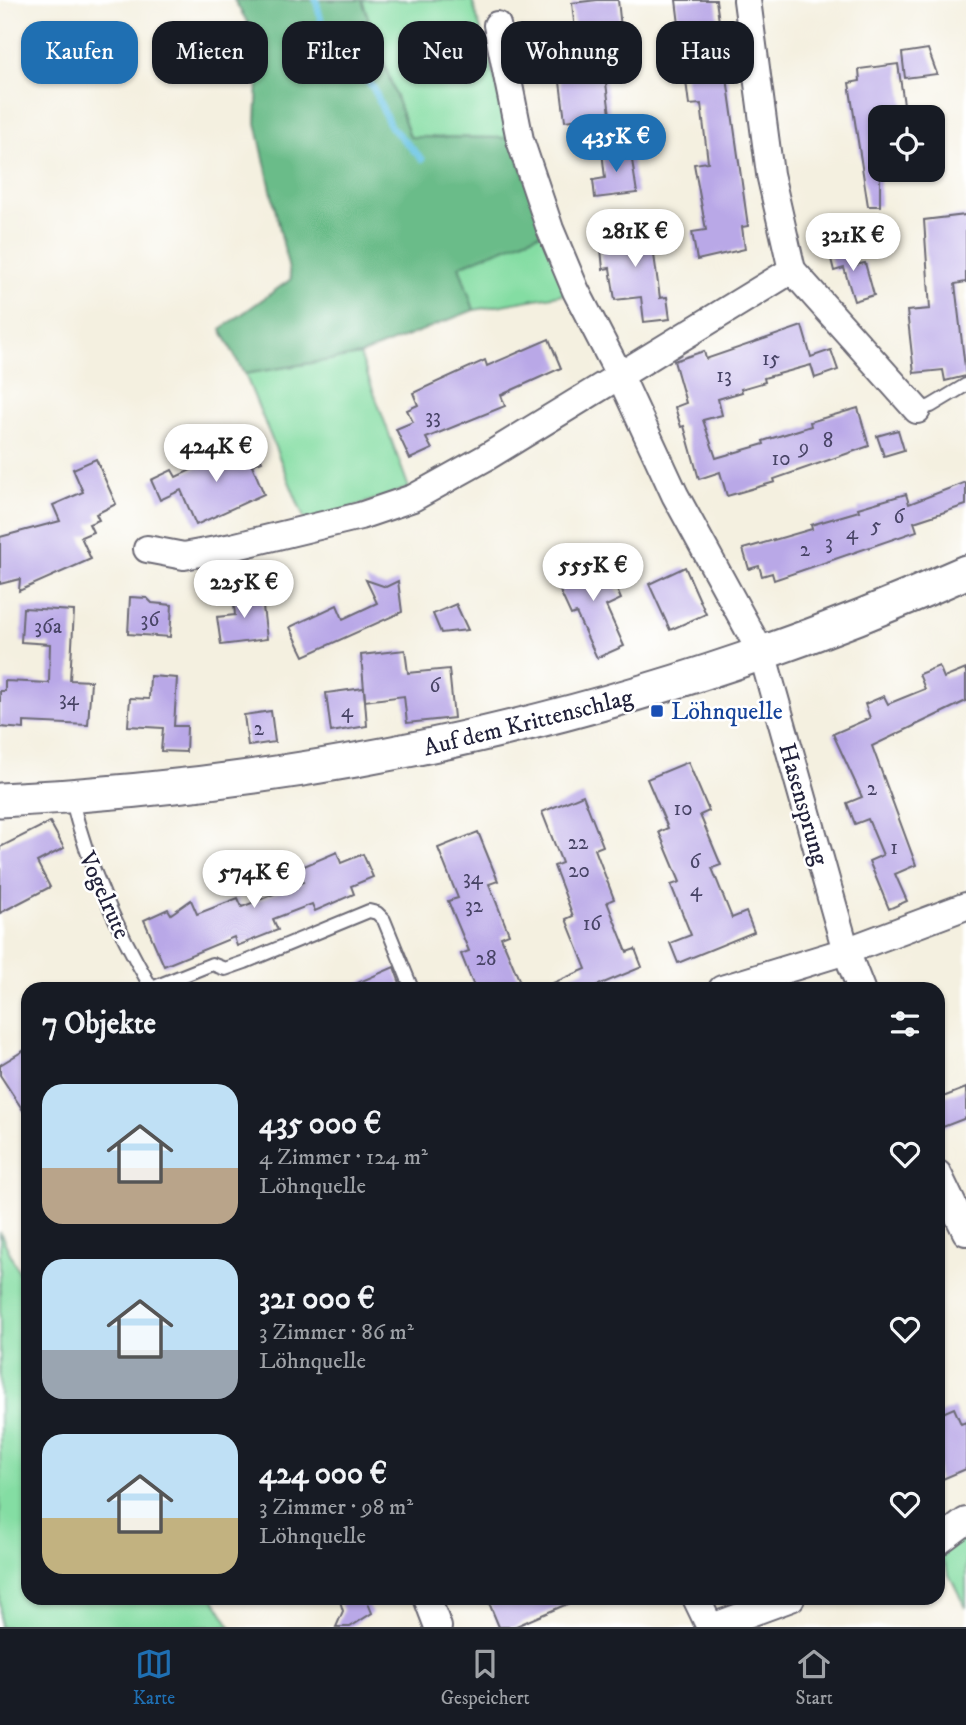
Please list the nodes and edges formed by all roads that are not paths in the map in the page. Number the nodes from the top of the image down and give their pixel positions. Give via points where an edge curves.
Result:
1 (747, 0) edge
2 (498, 25) dead end
3 (792, 270) junction
4 (620, 376) junction
5 (966, 385) edge
6 (917, 410) joint
7 (147, 549) dead end
8 (966, 572) edge
9 (763, 656) junction
10 (71, 797) junction
11 (0, 800) edge
12 (966, 906) edge
13 (846, 951) junction
14 (148, 982) edge
15 (167, 982) edge
16 (409, 982) edge
17 (745, 982) edge
18 (858, 982) edge
19 (945, 1197) edge
20 (966, 1232) edge
21 (966, 1521) edge
22 (945, 1537) edge
23 (430, 1605) edge
24 (700, 1605) edge
25 (772, 1605) edge
26 (438, 1627) edge
27 (711, 1627) edge

1 - 3 street via 770,174
2 - 4 street via 520,140 550,229
3 - 4 street
3 - 6 street
4 - 7 street via 413,498 360,516 232,547 184,556
4 - 9 street via 675,495
5 - 6 lane
8 - 9 street, Auf dem Krittenschlag
9 - 10 street, Auf dem Krittenschlag via 522,726 410,751 287,772
9 - 13 street, Hasensprung
10 - 11 street, Auf dem Krittenschlag
10 - 14 lane, Vogelrute via 98,886
12 - 13 street
13 - 17 street
13 - 18 street, Hasensprung
15 - 16 lane via 212,964 225,969 245,962 369,911 384,920
19 - 20 street
21 - 22 street
23 - 26 street
24 - 27 street
25 - 27 street

